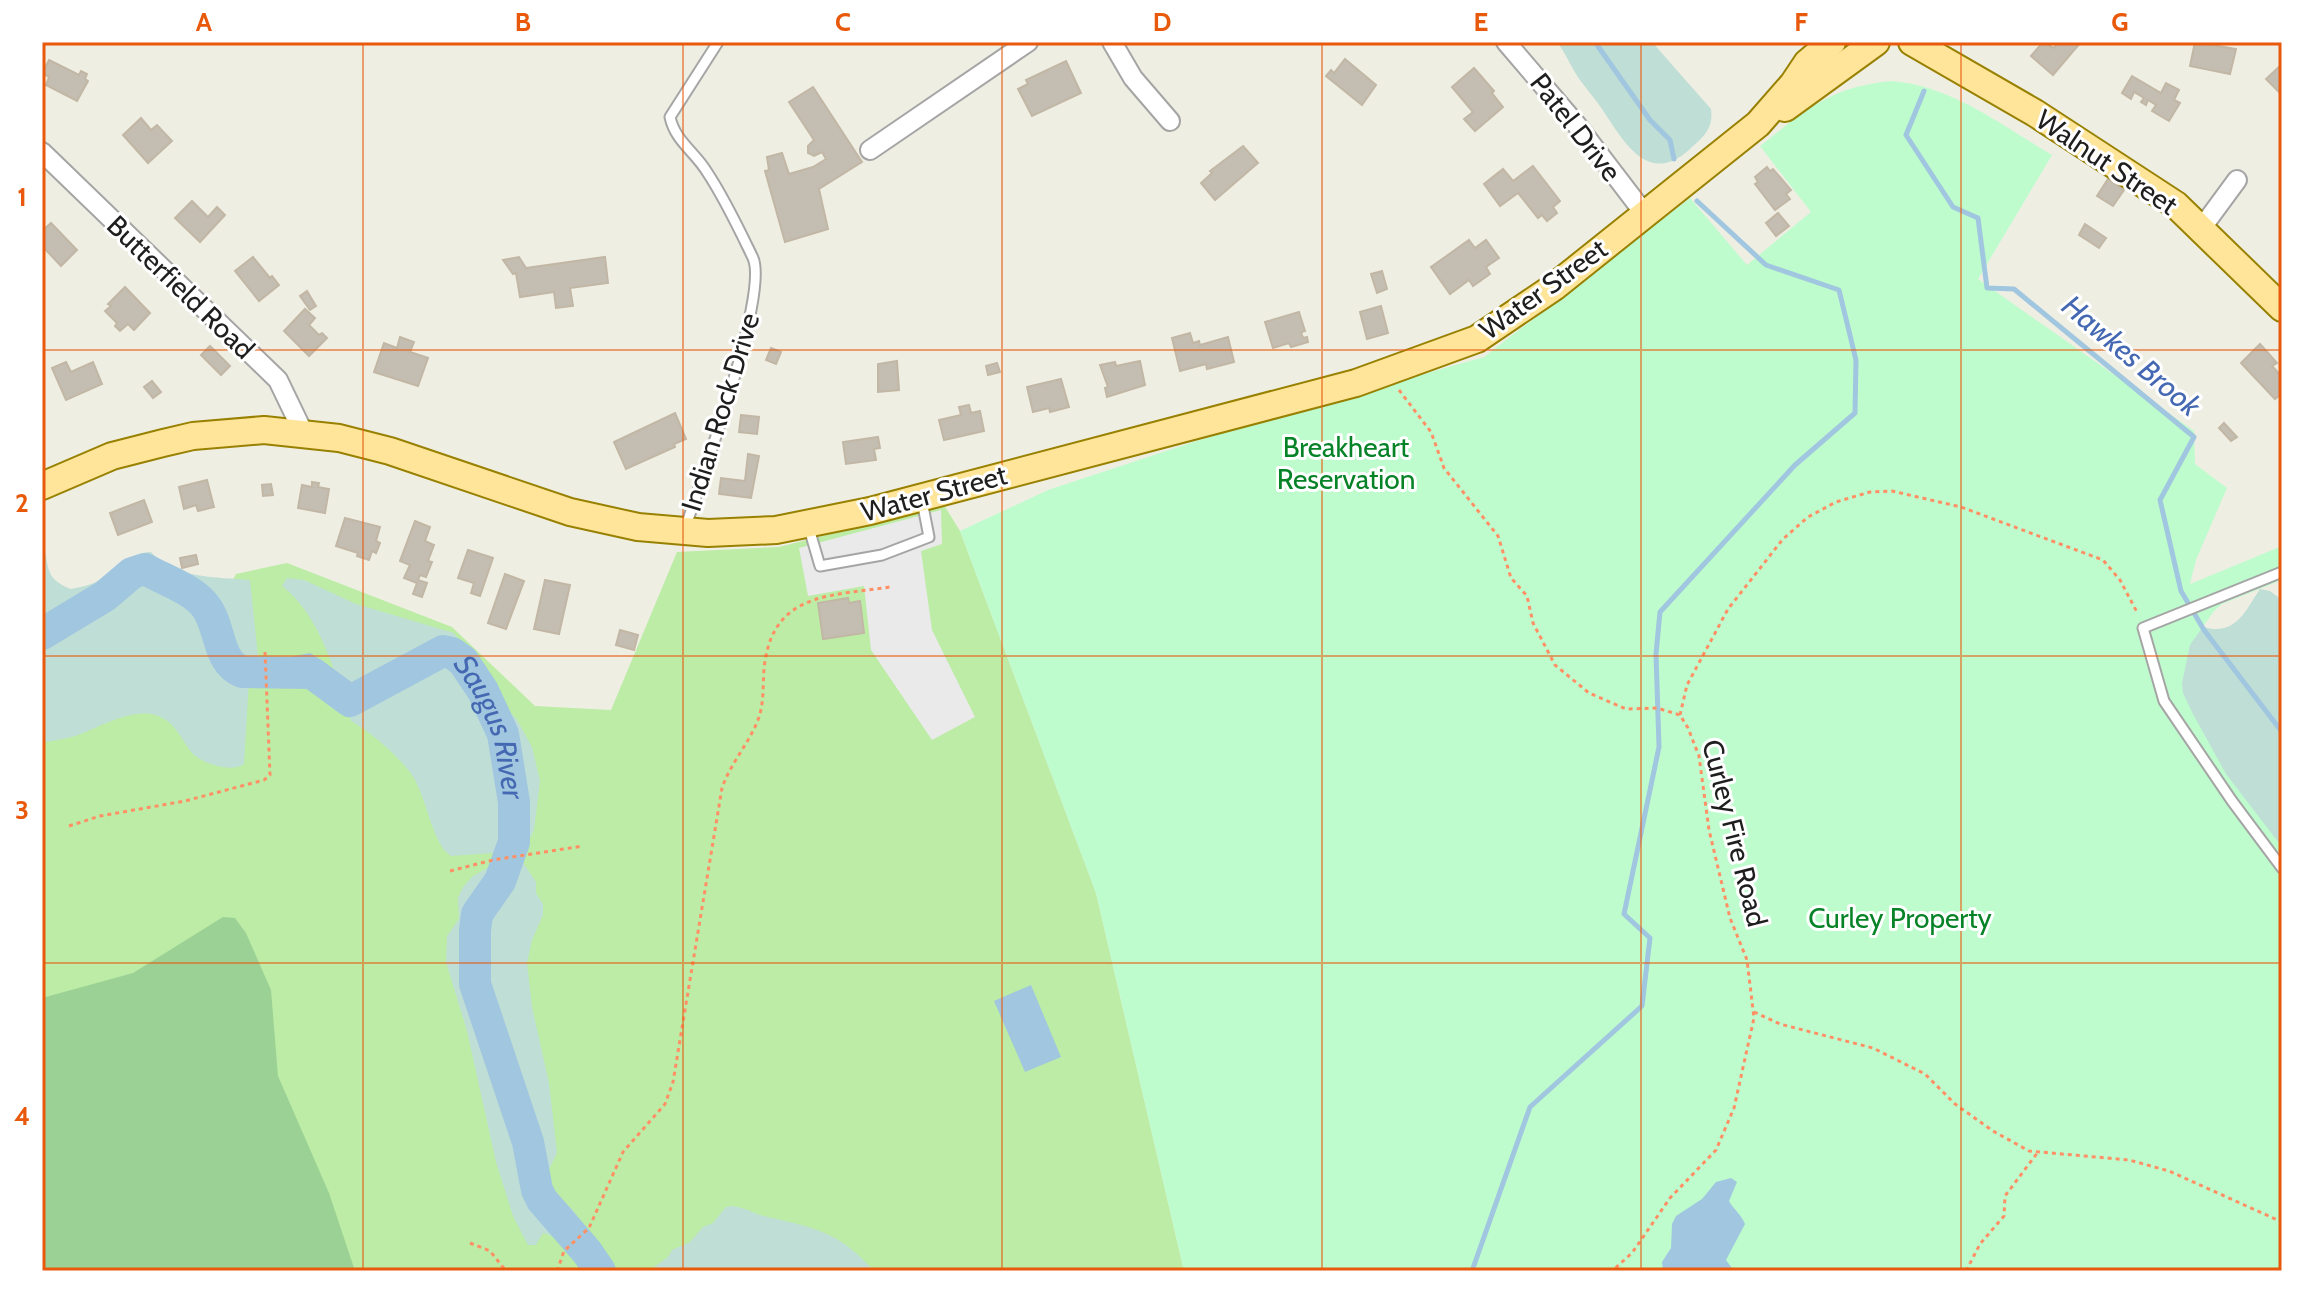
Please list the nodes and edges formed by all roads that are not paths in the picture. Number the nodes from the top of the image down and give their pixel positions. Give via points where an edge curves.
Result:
1 (718, 42) edge
2 (1028, 42) edge
3 (1112, 42) edge
4 (1506, 42) edge
5 (1832, 42) edge
6 (1876, 42) edge
7 (1912, 42) edge
8 (1811, 53) edge
9 (1170, 121) dead end
10 (1758, 124) junction
11 (870, 150) dead end
12 (42, 152) edge
13 (2237, 180) dead end
14 (1644, 213) junction
15 (2201, 229) junction
16 (2282, 308) edge
17 (304, 434) junction
18 (42, 486) edge
19 (921, 497) junction
20 (808, 525) junction
21 (684, 532) junction
22 (2282, 572) edge
23 (2282, 868) edge

1 - 21 lane, Indian Rock Drive via 670,117 673,132 706,170 728,210 755,263 756,283 751,323
2 - 11 street
3 - 9 street via 1133,78
4 - 14 street, Patel Drive
5 - 8 main road, Water Street
6 - 10 main road, Water Street
7 - 15 main road, Walnut Street via 2048,121 2176,205
8 - 10 main road, Water Street via 1793,84
10 - 14 main road, Water Street
12 - 17 street, Butterfield Road via 278,380
13 - 15 street
14 - 19 main road, Water Street via 1554,287 1477,339 1356,383
15 - 16 main road, Walnut Street
17 - 18 main road, Water Street via 264,430 193,436 112,456
17 - 21 main road, Water Street via 390,451 590,517
19 - 20 main road, Water Street
19 - 20 lane via 929,537 882,555 820,566
20 - 21 main road, Water Street
22 - 23 lane via 2143,628 2164,701

